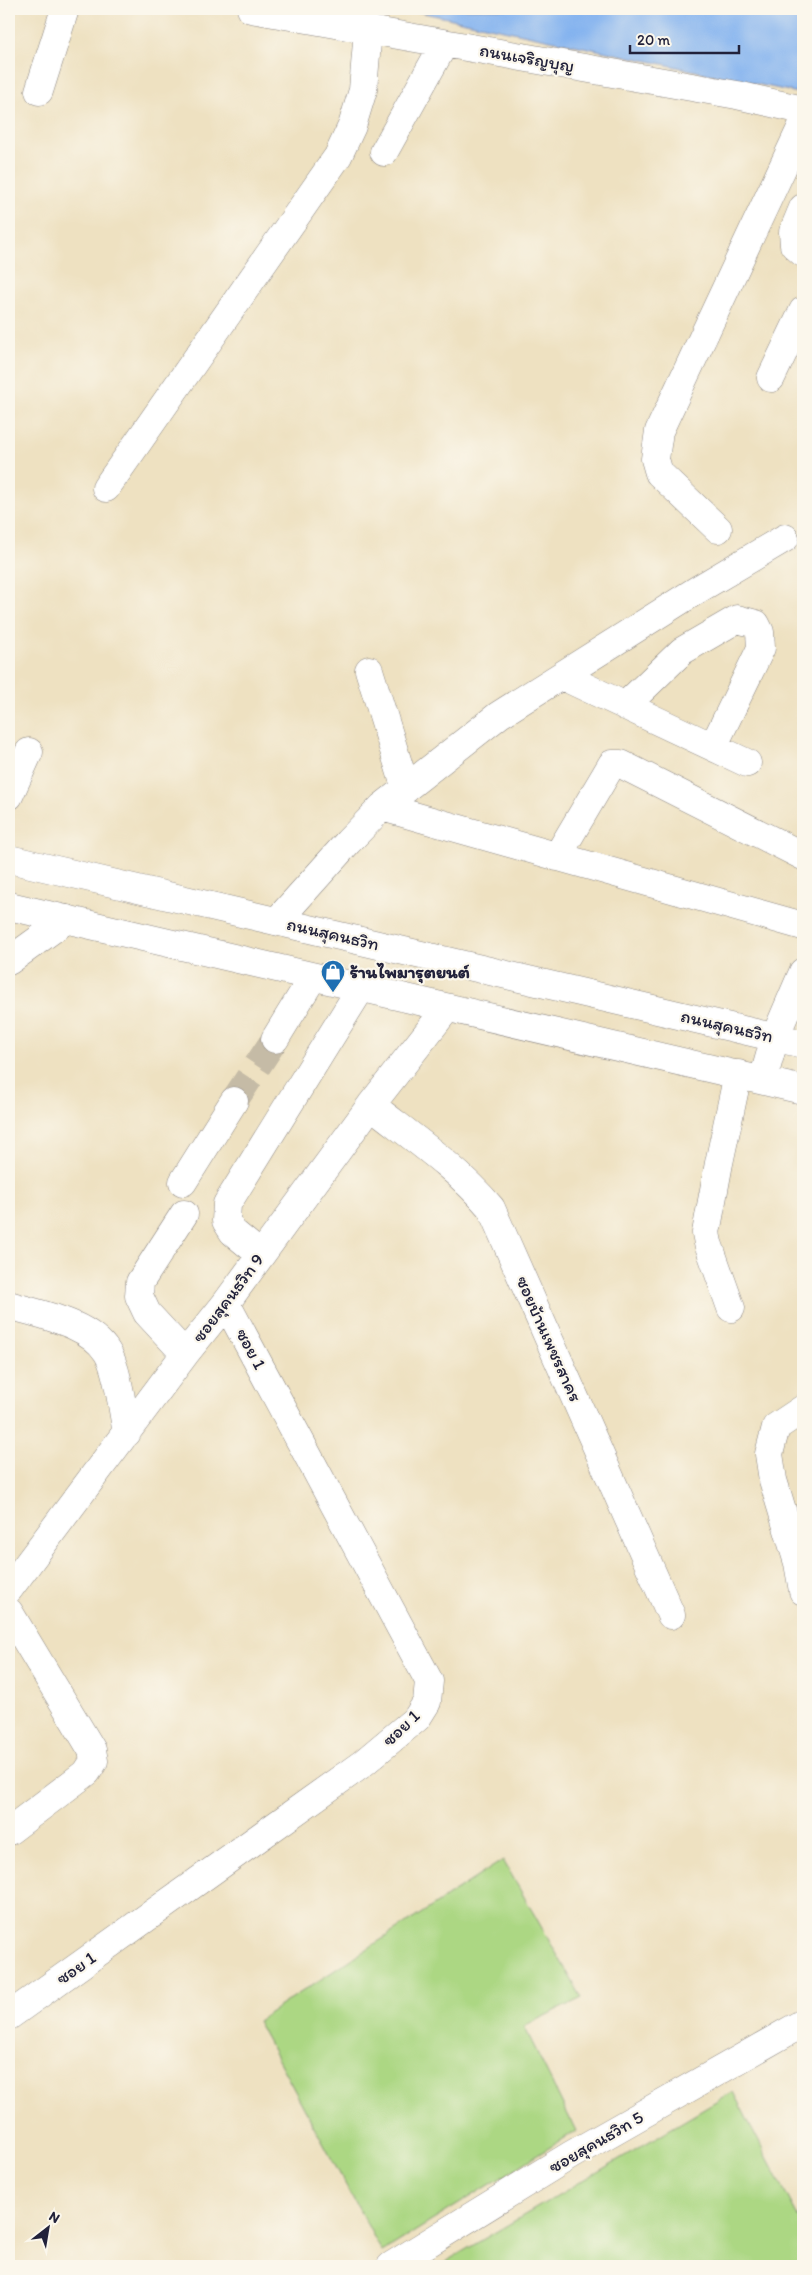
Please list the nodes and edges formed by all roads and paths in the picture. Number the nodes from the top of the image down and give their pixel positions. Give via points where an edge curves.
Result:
1 (65, 9) edge
2 (251, 9) edge
3 (368, 30) junction
4 (444, 44) junction
5 (40, 91) dead end
6 (803, 110) edge
7 (803, 124) edge
8 (384, 152) dead end
9 (803, 208) edge
10 (803, 253) edge
11 (803, 311) edge
12 (771, 378) dead end
13 (106, 488) dead end
14 (718, 529) dead end
15 (785, 538) dead end
16 (370, 670) dead end
17 (562, 676) junction
18 (626, 706) junction
19 (713, 747) junction
20 (29, 752) dead end
21 (746, 763) dead end
22 (406, 789) junction
23 (9, 796) edge
24 (382, 807) junction
25 (803, 856) edge
26 (558, 857) junction
27 (9, 859) edge
28 (9, 906) edge
29 (67, 919) junction
30 (278, 921) junction
31 (803, 926) edge
32 (9, 961) edge
33 (803, 972) edge
34 (313, 977) junction
35 (361, 988) junction
36 (447, 1008) junction
37 (775, 1037) junction
38 (275, 1039) tunnel mouth
39 (803, 1044) edge
40 (751, 1078) junction
41 (803, 1090) edge
42 (234, 1101) tunnel mouth
43 (371, 1105) junction
44 (183, 1182) dead end
45 (184, 1214) dead end
46 (261, 1254) junction
47 (226, 1303) junction
48 (9, 1305) edge
49 (731, 1308) dead end
50 (185, 1354) junction
51 (803, 1409) edge
52 (127, 1433) junction
53 (9, 1588) edge
54 (803, 1591) edge
55 (9, 1612) edge
56 (671, 1615) dead end
57 (9, 1831) edge
58 (9, 2016) edge
59 (803, 2023) edge
60 (391, 2266) edge

1 - 5 street
2 - 3 street, ถนนเจริญบุญ
3 - 4 street, ถนนเจริญบุญ
3 - 13 street via 363,90 338,156
4 - 6 street, ถนนเจริญบุญ via 737,95
4 - 8 street
7 - 14 street via 659,431 654,459 659,474
9 - 10 street via 793,232 794,245
11 - 12 street
15 - 17 street
16 - 22 street
17 - 18 street
17 - 22 street via 499,715
18 - 19 street
18 - 19 street via 682,651 736,619 756,624 762,648
19 - 21 street
20 - 23 street
22 - 24 street
24 - 26 street
24 - 30 street
25 - 26 street via 621,764 612,764
26 - 31 street
27 - 30 street, ถนนสุคนธวิท
28 - 29 street
29 - 32 street
29 - 34 street
30 - 37 street, ถนนสุคนธวิท
33 - 37 street
34 - 35 street
34 - 38 street
35 - 36 street
35 - 46 street via 228,1204 226,1221 233,1232
36 - 40 street
36 - 43 street, ซอยสุคนธวิท 9
37 - 39 street, ถนนสุคนธวิท
37 - 40 street
40 - 41 street
40 - 49 street via 719,1163 706,1234
42 - 44 street
43 - 46 street, ซอยสุคนธวิท 9
43 - 56 street, ซอยบ้านเพชรสาคร via 452,1168 491,1208
45 - 50 street via 140,1282 139,1296 147,1313
46 - 47 street, ซอยสุคนธวิท 9
47 - 50 street, ซอยสุคนธวิท 9
47 - 58 street, ซอย 1 via 429,1681 427,1702 417,1718 362,1764
48 - 52 street via 74,1326 97,1339 108,1353
50 - 52 street, ซอยสุคนธวิท 9
51 - 54 street via 776,1427 769,1454
52 - 53 street, ซอยสุคนธวิท 9
55 - 57 street via 92,1750 94,1761 87,1772
59 - 60 street, ซอยสุคนธวิท 5 via 572,2155

